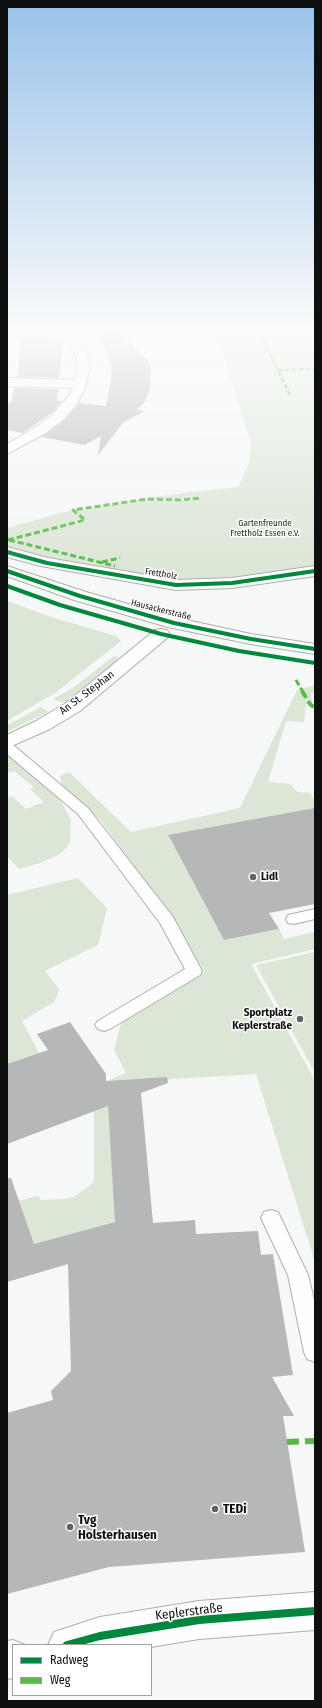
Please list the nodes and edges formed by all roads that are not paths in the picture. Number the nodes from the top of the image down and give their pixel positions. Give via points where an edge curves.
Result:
1 (64, 411) edge
2 (7, 450) edge
3 (7, 552) edge
4 (7, 571) edge
5 (315, 571) edge
6 (7, 586) edge
7 (161, 634) junction
8 (315, 649) edge
9 (315, 663) edge
10 (7, 742) edge
11 (7, 747) edge
12 (315, 914) edge
13 (294, 919) dead end
14 (104, 1025) dead end
15 (271, 1218) dead end
16 (315, 1352) edge
17 (315, 1611) edge
18 (71, 1644) edge

1 - 2 street via 41,430
3 - 5 street, Frettholz via 47,563 176,585 239,582
4 - 8 street, Hausackerstraße via 80,596 174,623
6 - 7 street via 60,605
7 - 9 street via 239,651
7 - 10 street, An St. Stephan via 73,707
11 - 14 lane via 84,811 167,921 194,970
12 - 13 lane
15 - 16 lane via 298,1275
17 - 18 street, Keplerstraße via 199,1620 100,1636

